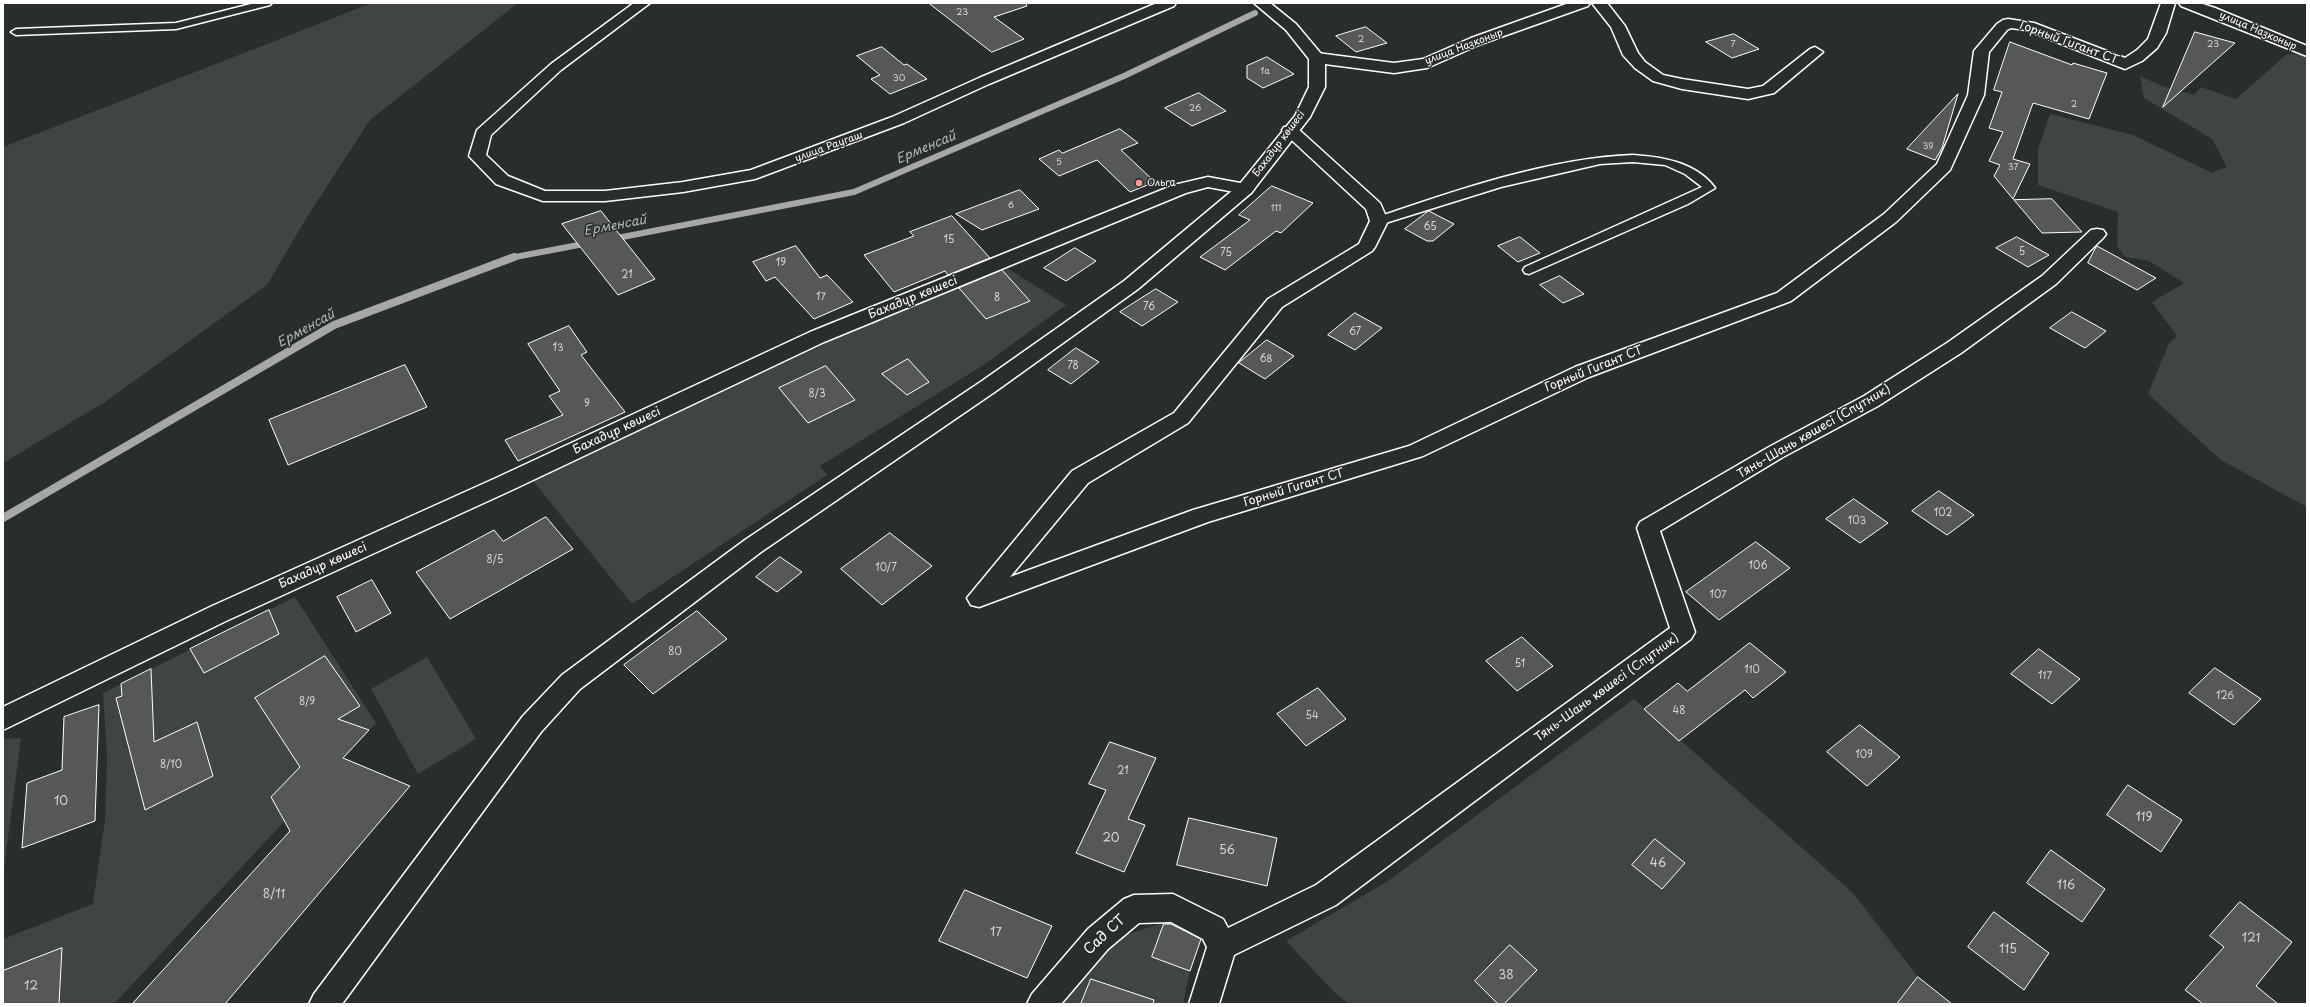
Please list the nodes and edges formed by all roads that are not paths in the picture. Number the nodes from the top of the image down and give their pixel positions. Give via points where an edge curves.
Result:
1 (266, 3) edge
2 (643, 3) edge
3 (1169, 3) edge
4 (1261, 3) edge
5 (1583, 3) edge
6 (1599, 3) edge
7 (2168, 3) edge
8 (2186, 3) edge
9 (2220, 3) edge
10 (16, 32) dead end
11 (2307, 40) edge
12 (2307, 51) edge
13 (1815, 52) dead end
14 (1317, 58) junction
15 (1290, 130) junction
16 (1245, 189) junction
17 (1379, 221) junction
18 (2097, 234) dead end
19 (1529, 270) dead end
20 (3, 720) edge
21 (1222, 946) junction
22 (324, 1004) edge
23 (1042, 1004) edge
24 (1204, 1004) edge

1 - 10 lane via 176,26
2 - 3 street, улица Раугаш via 556,67 483,133 477,156 502,180 543,196 613,195 684,187 755,174 898,120
4 - 14 street via 1291,27
5 - 14 street, улица Назконыр via 1476,41 1427,63 1394,68
6 - 13 street via 1618,26 1631,55 1640,65 1658,78 1682,84 1748,94 1768,90
7 - 17 street, Горный Гигант СТ via 2161,27 2151,45 2137,59 2125,64 2029,26 2008,23 2002,27 1982,51 1976,95 1944,166 1890,218 1784,297 1582,372 1416,451 1201,516 980,598 1080,476 1180,418 1275,304 1366,247
8 - 12 street, улица Назконыр
9 - 11 street
14 - 15 street, Бахадүр көшесі via 1317,87 1302,117
15 - 16 street, Бахадүр көшесі
15 - 17 street via 1374,207
16 - 20 street, Бахадүр көшесі via 1208,182 1180,189 817,337 504,484 218,614
16 - 22 street, Бахадүр көшесі via 1131,285 989,386 753,546 571,682 532,724
17 - 19 lane via 1490,185 1589,162 1638,159 1666,162 1684,168 1709,188
18 - 21 street, Тянь-Шань көшесі (Спутник) via 2048,280 1954,348 1871,401 1776,452 1648,528 1683,632 1326,895
21 - 23 street, Сад СТ via 1213,929 1173,908 1134,909 1098,939
21 - 24 street

